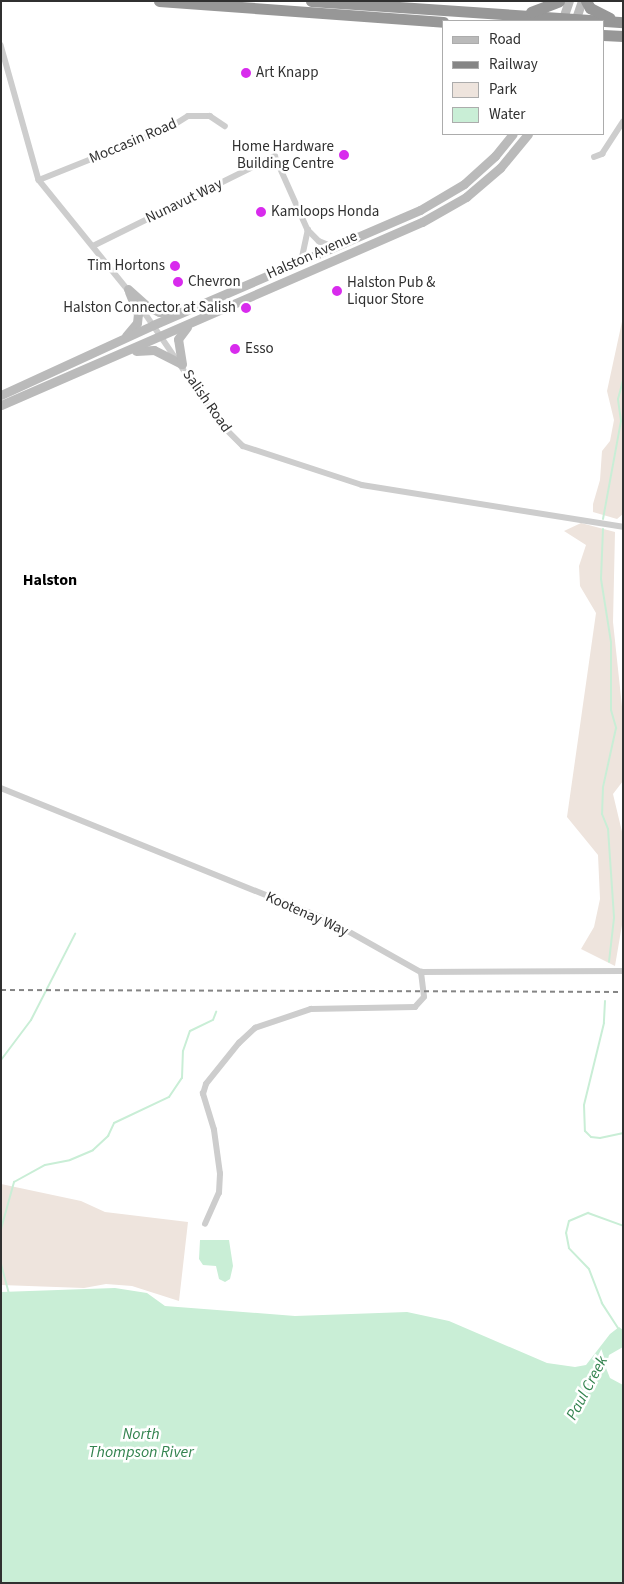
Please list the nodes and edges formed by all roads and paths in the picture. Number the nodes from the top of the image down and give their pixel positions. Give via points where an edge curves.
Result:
1 (159, 1) edge
2 (311, 1) edge
3 (559, 1) edge
4 (569, 1) edge
5 (582, 1) edge
6 (586, 1) edge
7 (522, 14) junction
8 (569, 20) edge
9 (604, 21) edge
10 (442, 22) edge
11 (621, 22) edge
12 (605, 35) edge
13 (623, 36) edge
14 (1, 45) edge
15 (3, 58) edge
16 (623, 122) edge
17 (225, 126) dead end
18 (512, 135) edge
19 (527, 135) edge
20 (594, 157) dead end
21 (40, 180) junction
22 (308, 230) junction
23 (93, 246) junction
24 (334, 247) junction
25 (301, 262) junction
26 (128, 290) junction
27 (188, 311) junction
28 (197, 321) junction
29 (153, 325) junction
30 (161, 337) junction
31 (124, 338) junction
32 (119, 355) junction
33 (182, 364) junction
34 (1, 396) edge
35 (1, 405) edge
36 (623, 527) edge
37 (1, 788) edge
38 (421, 972) junction
39 (623, 972) edge
40 (205, 1224) dead end

1 - 10 highway
2 - 7 highway
3 - 7 highway
4 - 8 main road
5 - 8 main road
6 - 11 highway via 590,8
7 - 8 highway
9 - 11 highway
12 - 13 highway
14 - 15 street, Salish Road
15 - 21 street, Salish Road
16 - 20 street via 602,154
17 - 21 street, Moccasin Road via 210,116 188,116 169,128
18 - 24 main road, Halston Avenue via 464,184 420,210
19 - 28 main road, Halston Avenue via 500,168 466,197 422,222
21 - 23 street, Salish Road
22 - 23 street, Nunavut Way via 275,156
22 - 24 street via 319,241
22 - 25 street
23 - 26 street, Salish Road
24 - 25 main road, Halston Avenue
25 - 27 main road, Halston Avenue
26 - 27 main road via 148,307 160,312
26 - 29 street, Salish Road
26 - 31 main road via 138,314 134,328
27 - 29 main road, Halston Avenue
28 - 30 main road, Halston Avenue
28 - 33 main road via 181,331 178,339
29 - 30 street, Salish Road
29 - 31 main road, Halston Avenue
30 - 32 main road, Halston Avenue
30 - 33 street, Salish Road
31 - 34 main road, Halston Avenue
32 - 33 main road via 154,350
32 - 35 main road, Halston Avenue
33 - 36 street, Salish Road via 222,424 236,440 252,450 362,486
37 - 38 street, Kootenay Way via 330,921
38 - 39 street, Kootenay Way
38 - 40 street via 424,997 415,1007 311,1009 255,1028 239,1043 206,1084 204,1101 214,1130 220,1174 219,1193

